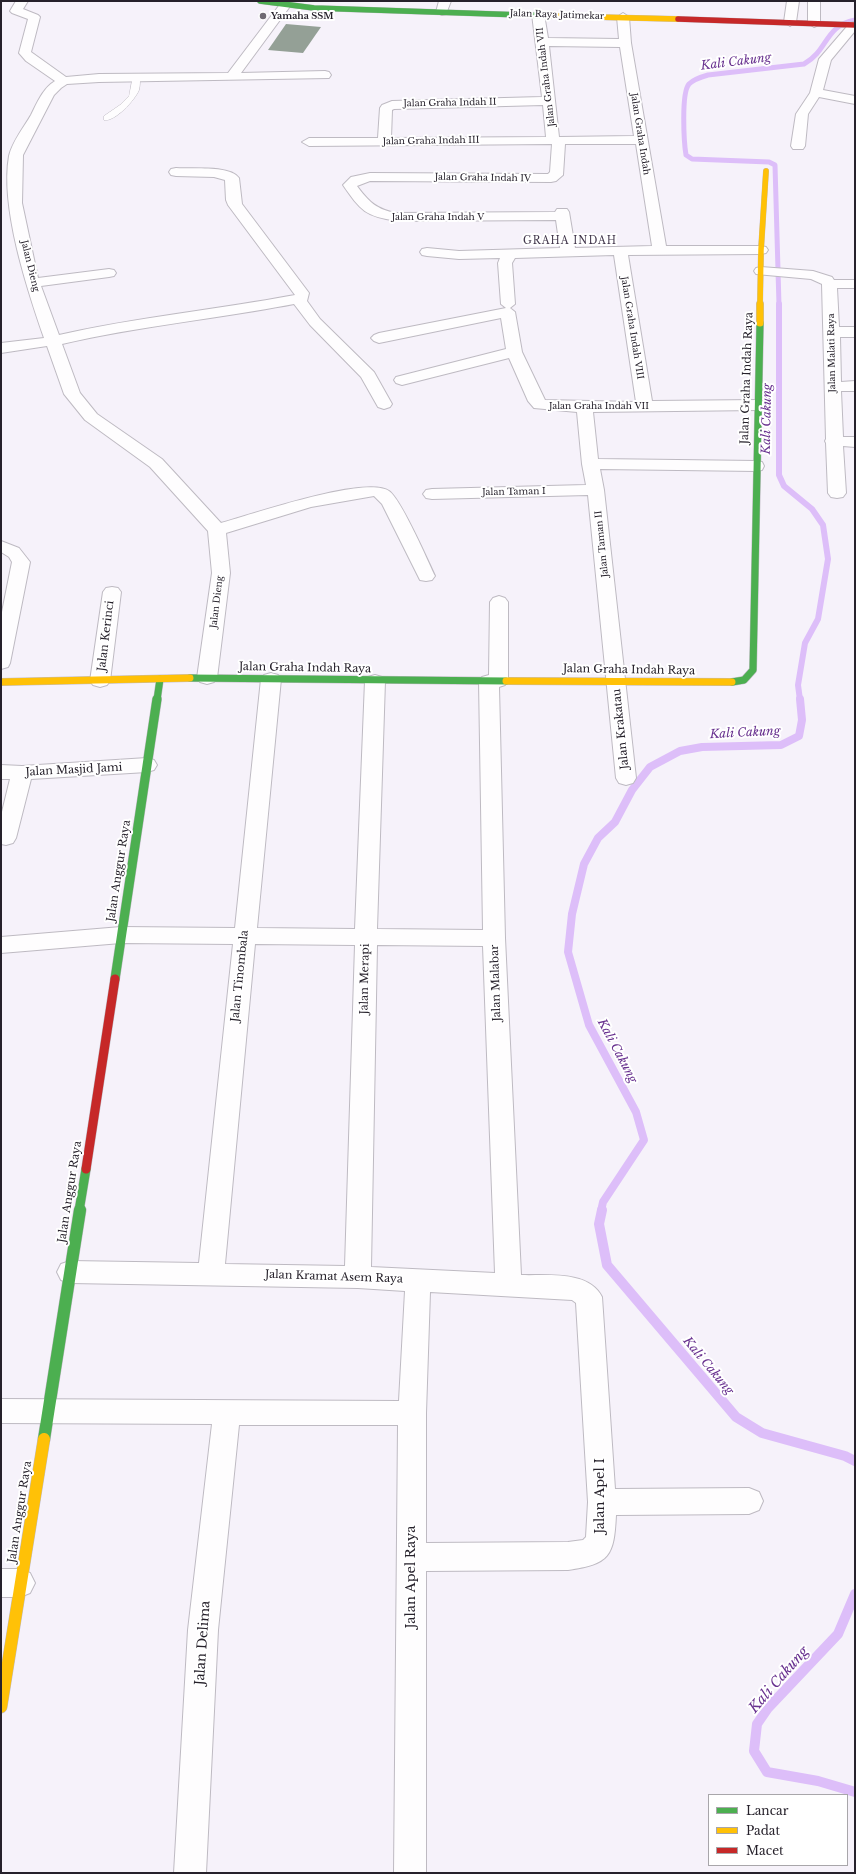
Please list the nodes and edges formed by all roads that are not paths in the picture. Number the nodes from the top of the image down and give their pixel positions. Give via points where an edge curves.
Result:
1 (22, 1) edge
2 (265, 1) edge
3 (793, 1) edge
4 (814, 1) edge
5 (285, 5) junction
6 (443, 7) edge
7 (538, 14) junction
8 (623, 17) junction
9 (790, 22) junction
10 (818, 23) junction
11 (853, 25) edge
12 (543, 42) junction
13 (625, 43) junction
14 (325, 75) dead end
15 (232, 77) junction
16 (136, 78) junction
17 (64, 81) junction
18 (816, 93) junction
19 (855, 100) edge
20 (549, 101) junction
21 (107, 118) dead end
22 (553, 139) junction
23 (642, 140) junction
24 (384, 141) junction
25 (309, 142) dead end
26 (798, 146) dead end
27 (766, 171) dead end
28 (176, 172) dead end
29 (370, 177) joint
30 (660, 250) junction
31 (761, 250) junction
32 (620, 251) junction
33 (427, 252) dead end
34 (568, 252) junction
35 (510, 253) junction
36 (768, 272) junction
37 (109, 273) dead end
38 (32, 283) junction
39 (829, 284) junction
40 (855, 284) edge
41 (299, 300) junction
42 (508, 308) junction
43 (834, 332) junction
44 (855, 332) edge
45 (379, 338) dead end
46 (54, 341) junction
47 (1, 348) edge
48 (514, 352) junction
49 (402, 380) dead end
50 (855, 386) edge
51 (832, 387) junction
52 (384, 404) dead end
53 (758, 405) junction
54 (645, 406) junction
55 (585, 407) junction
56 (833, 442) junction
57 (855, 442) edge
58 (590, 464) junction
59 (756, 466) junction
60 (596, 490) junction
61 (837, 493) dead end
62 (432, 494) dead end
63 (217, 530) junction
64 (1, 546) edge
65 (426, 576) dead end
66 (112, 592) dead end
67 (499, 602) dead end
68 (1, 663) edge
69 (207, 678) junction
70 (271, 679) junction
71 (160, 680) junction
72 (100, 681) junction
73 (375, 681) junction
74 (494, 681) junction
75 (616, 681) junction
76 (1, 682) edge
77 (147, 765) junction
78 (1, 772) edge
79 (22, 773) junction
80 (626, 778) dead end
81 (6, 838) dead end
82 (121, 935) junction
83 (244, 935) junction
84 (366, 937) junction
85 (494, 938) junction
86 (1, 945) edge
87 (70, 1272) junction
88 (211, 1273) junction
89 (358, 1277) junction
90 (418, 1282) junction
91 (508, 1284) junction
92 (590, 1304) joint
93 (49, 1410) junction
94 (1, 1411) edge
95 (227, 1413) junction
96 (412, 1413) junction
97 (749, 1501) dead end
98 (602, 1502) junction
99 (411, 1557) junction
100 (11, 1583) edge
101 (1, 1707) edge
102 (190, 1873) edge
103 (410, 1873) edge

1 - 17 street via 16,11 34,17 24,53
2 - 5 street, Jalan Raya Jatimekar
3 - 9 street
4 - 10 street
5 - 6 street, Jalan Raya Jatimekar via 314,8
5 - 15 street
6 - 7 street, Jalan Raya Jatimekar
7 - 8 street, Jalan Raya Jatimekar
7 - 12 street, Jalan Graha Indah VII
8 - 9 street, Jalan Raya Jatimekar
8 - 13 street, Jalan Graha Indah
9 - 10 street, Jalan Raya Jatimekar
10 - 11 street, Jalan Raya Jatimekar
11 - 18 street via 825,59
12 - 13 street
12 - 20 street, Jalan Graha Indah VII
13 - 23 street, Jalan Graha Indah
14 - 15 street
15 - 16 street
16 - 17 street
16 - 21 lane via 137,88 132,97
17 - 38 street, Jalan Dieng via 57,84 49,93 16,155 15,202
18 - 19 street
18 - 26 street via 802,114
20 - 22 street, Jalan Graha Indah VII
20 - 24 street, Jalan Graha Indah II via 392,105 386,108
22 - 23 street, Jalan Graha Indah III
22 - 24 street, Jalan Graha Indah III
22 - 29 street, Jalan Graha Indah IV via 559,143 557,172 552,178
23 - 30 street, Jalan Graha Indah
24 - 25 street, Jalan Graha Indah III
27 - 31 street, Jalan Graha Indah Raya
28 - 41 street via 220,174 232,178 235,204 302,293 303,296
29 - 34 street, Jalan Graha Indah V via 356,180 350,185 368,209 384,216 397,218 562,214
30 - 31 street
30 - 32 street
31 - 36 street, Jalan Graha Indah Raya
32 - 34 street
32 - 54 street, Jalan Graha Indah VIII
33 - 35 street via 459,255
34 - 35 street
35 - 42 street, Jalan Graha Indah VII via 505,263
36 - 39 street via 813,275 827,280
36 - 53 street, Jalan Graha Indah Raya
37 - 38 street
38 - 46 street, Jalan Dieng
39 - 40 street
39 - 43 street, Jalan Malati Raya
41 - 46 street via 106,329
41 - 52 street via 315,322 368,375
42 - 45 street
42 - 48 street, Jalan Graha Indah VII
43 - 44 street
43 - 51 street, Jalan Malati Raya
46 - 47 street
46 - 63 street, Jalan Dieng via 72,394 91,417 156,463
48 - 49 street
48 - 55 street, Jalan Graha Indah VII via 540,405
50 - 51 street
51 - 56 street, Jalan Malati Raya
53 - 54 street, Jalan Graha Indah VII
53 - 59 street, Jalan Graha Indah Raya
54 - 55 street, Jalan Graha Indah VII
55 - 58 street, Jalan Taman II
56 - 57 street
56 - 61 street, Jalan Malati Raya
58 - 59 street
58 - 60 street, Jalan Taman II
59 - 75 street, Jalan Graha Indah Raya via 753,670 744,680 728,683
60 - 62 street, Jalan Taman I
60 - 75 street, Jalan Taman II
63 - 65 street via 308,503 377,491 390,503
63 - 69 street, Jalan Dieng via 221,573
64 - 68 street via 14,551 21,562
66 - 72 street, Jalan Kerinci
67 - 74 street, Jalan Malabar
69 - 70 street, Jalan Graha Indah Raya
69 - 71 street, Jalan Graha Indah Raya
70 - 73 street, Jalan Graha Indah Raya
70 - 83 street, Jalan Tinombala
71 - 72 street, Jalan Graha Indah Raya
71 - 77 street, Jalan Anggur Raya
72 - 76 street, Jalan Graha Indah Raya
73 - 74 street, Jalan Graha Indah Raya
73 - 84 street, Jalan Merapi
74 - 75 street, Jalan Graha Indah Raya
74 - 85 street, Jalan Malabar
75 - 80 street, Jalan Krakatau
77 - 79 street, Jalan Masjid Jami
77 - 82 street, Jalan Anggur Raya
78 - 79 street, Jalan Masjid Jami
79 - 81 street
82 - 83 street
82 - 86 street
82 - 87 street, Jalan Anggur Raya
83 - 84 street
83 - 88 street, Jalan Tinombala
84 - 85 street
84 - 89 street, Jalan Merapi
85 - 91 street, Jalan Malabar
87 - 88 street, Jalan Kramat Asem Raya
87 - 93 street, Jalan Anggur Raya
88 - 89 street, Jalan Kramat Asem Raya
89 - 90 street, Jalan Kramat Asem Raya
90 - 91 street, Jalan Kramat Asem Raya
90 - 96 street, Jalan Apel Raya
91 - 92 street, Jalan Kramat Asem Raya via 577,1289 588,1297
92 - 98 street, Jalan Apel I
93 - 94 street
93 - 95 street
93 - 100 street, Jalan Anggur Raya
95 - 96 street
95 - 102 street, Jalan Delima via 203,1630
96 - 99 street, Jalan Apel Raya
97 - 98 street
98 - 99 street, Jalan Apel I via 600,1542 590,1553 568,1556
99 - 103 street, Jalan Apel Raya
100 - 101 street, Jalan Anggur Raya

